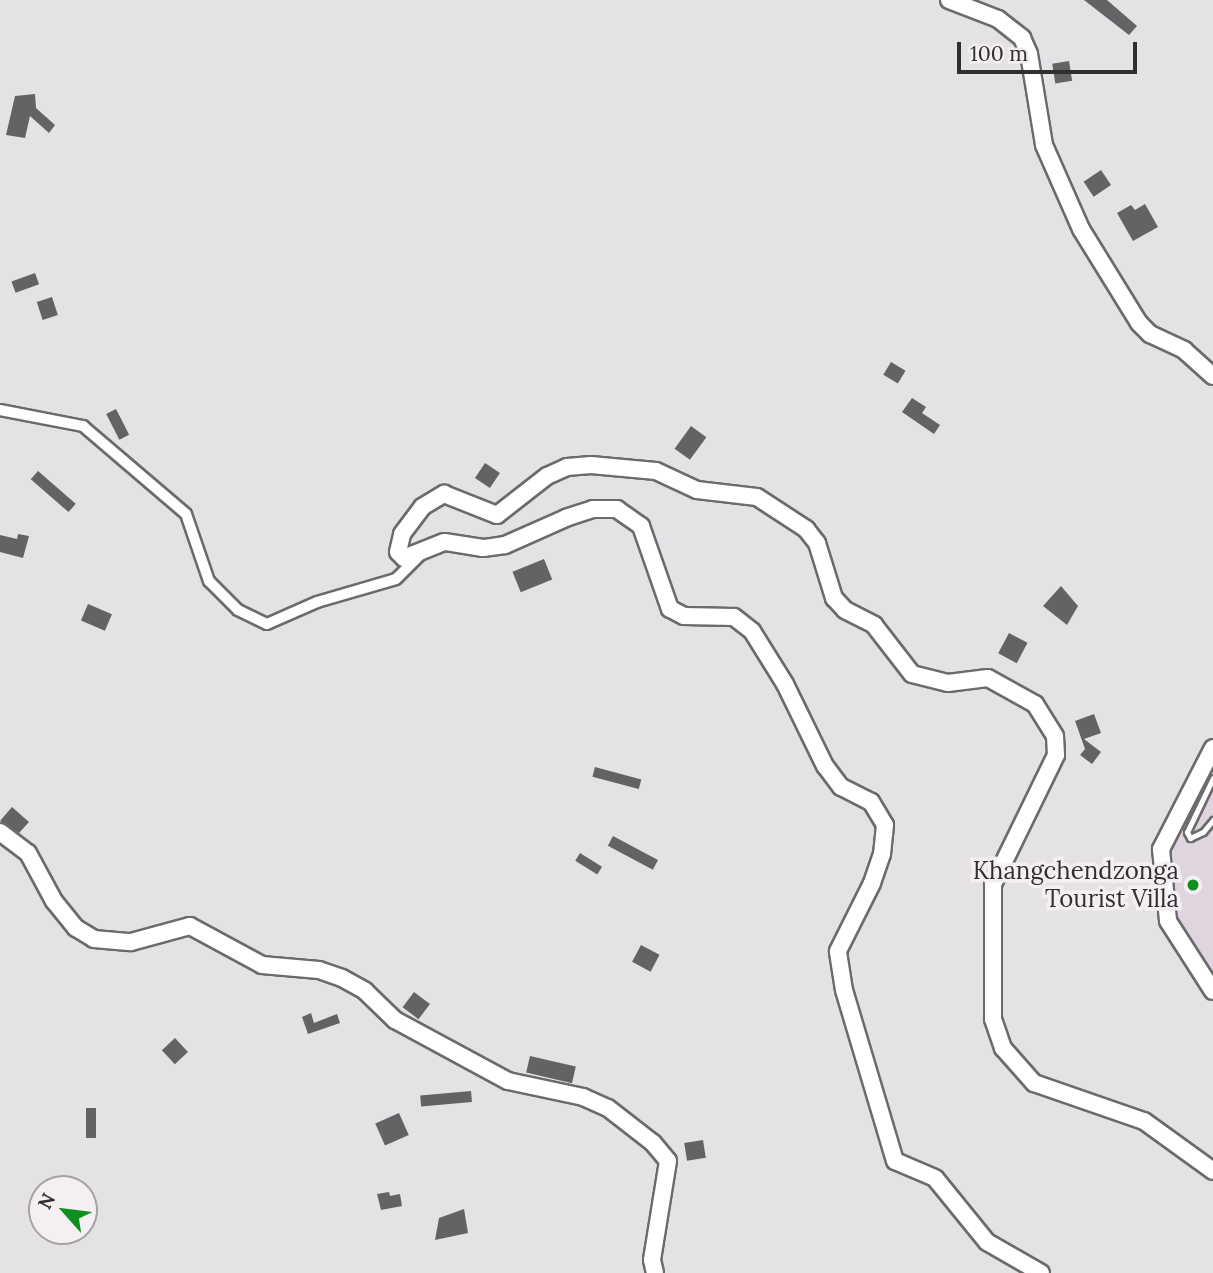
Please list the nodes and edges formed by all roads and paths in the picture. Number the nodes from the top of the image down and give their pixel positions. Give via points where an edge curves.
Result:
1 (949, 0) edge
2 (1213, 376) edge
3 (0, 410) edge
4 (419, 556) junction
5 (1213, 748) edge
6 (1210, 772) edge
7 (1213, 820) edge
8 (0, 832) edge
9 (1213, 991) edge
10 (1213, 1171) edge
11 (655, 1273) edge
12 (1041, 1273) edge

1 - 2 street via 998,19 1022,38 1029,54 1044,145 1081,229 1139,323 1150,334 1184,350
3 - 4 street via 83,426 186,514 209,581 238,610 267,624 317,602 396,579
4 - 10 street via 404,558 399,544 409,522 435,497 444,494 497,514 547,476 567,467 629,466 656,471 697,490 757,497 806,529 817,543 834,598 845,610 874,625 912,674 948,683 988,678 1035,704 1055,736 1056,755 993,884 993,1019 1003,1048 1034,1083 1144,1121
4 - 12 street via 444,542 483,548 505,545 593,509 617,509 641,526 670,609 684,616 734,617 752,631 785,684 825,766 841,787 871,802 885,825 872,883 838,951 844,990 895,1160 934,1178 988,1242
5 - 6 street
6 - 7 lane via 1186,832 1190,838
6 - 9 street via 1161,849 1168,921
8 - 11 street via 28,853 54,901 76,928 94,939 131,942 190,926 262,965 320,970 342,978 365,991 395,1020 508,1081 583,1097 608,1108 653,1143 668,1161 652,1260

